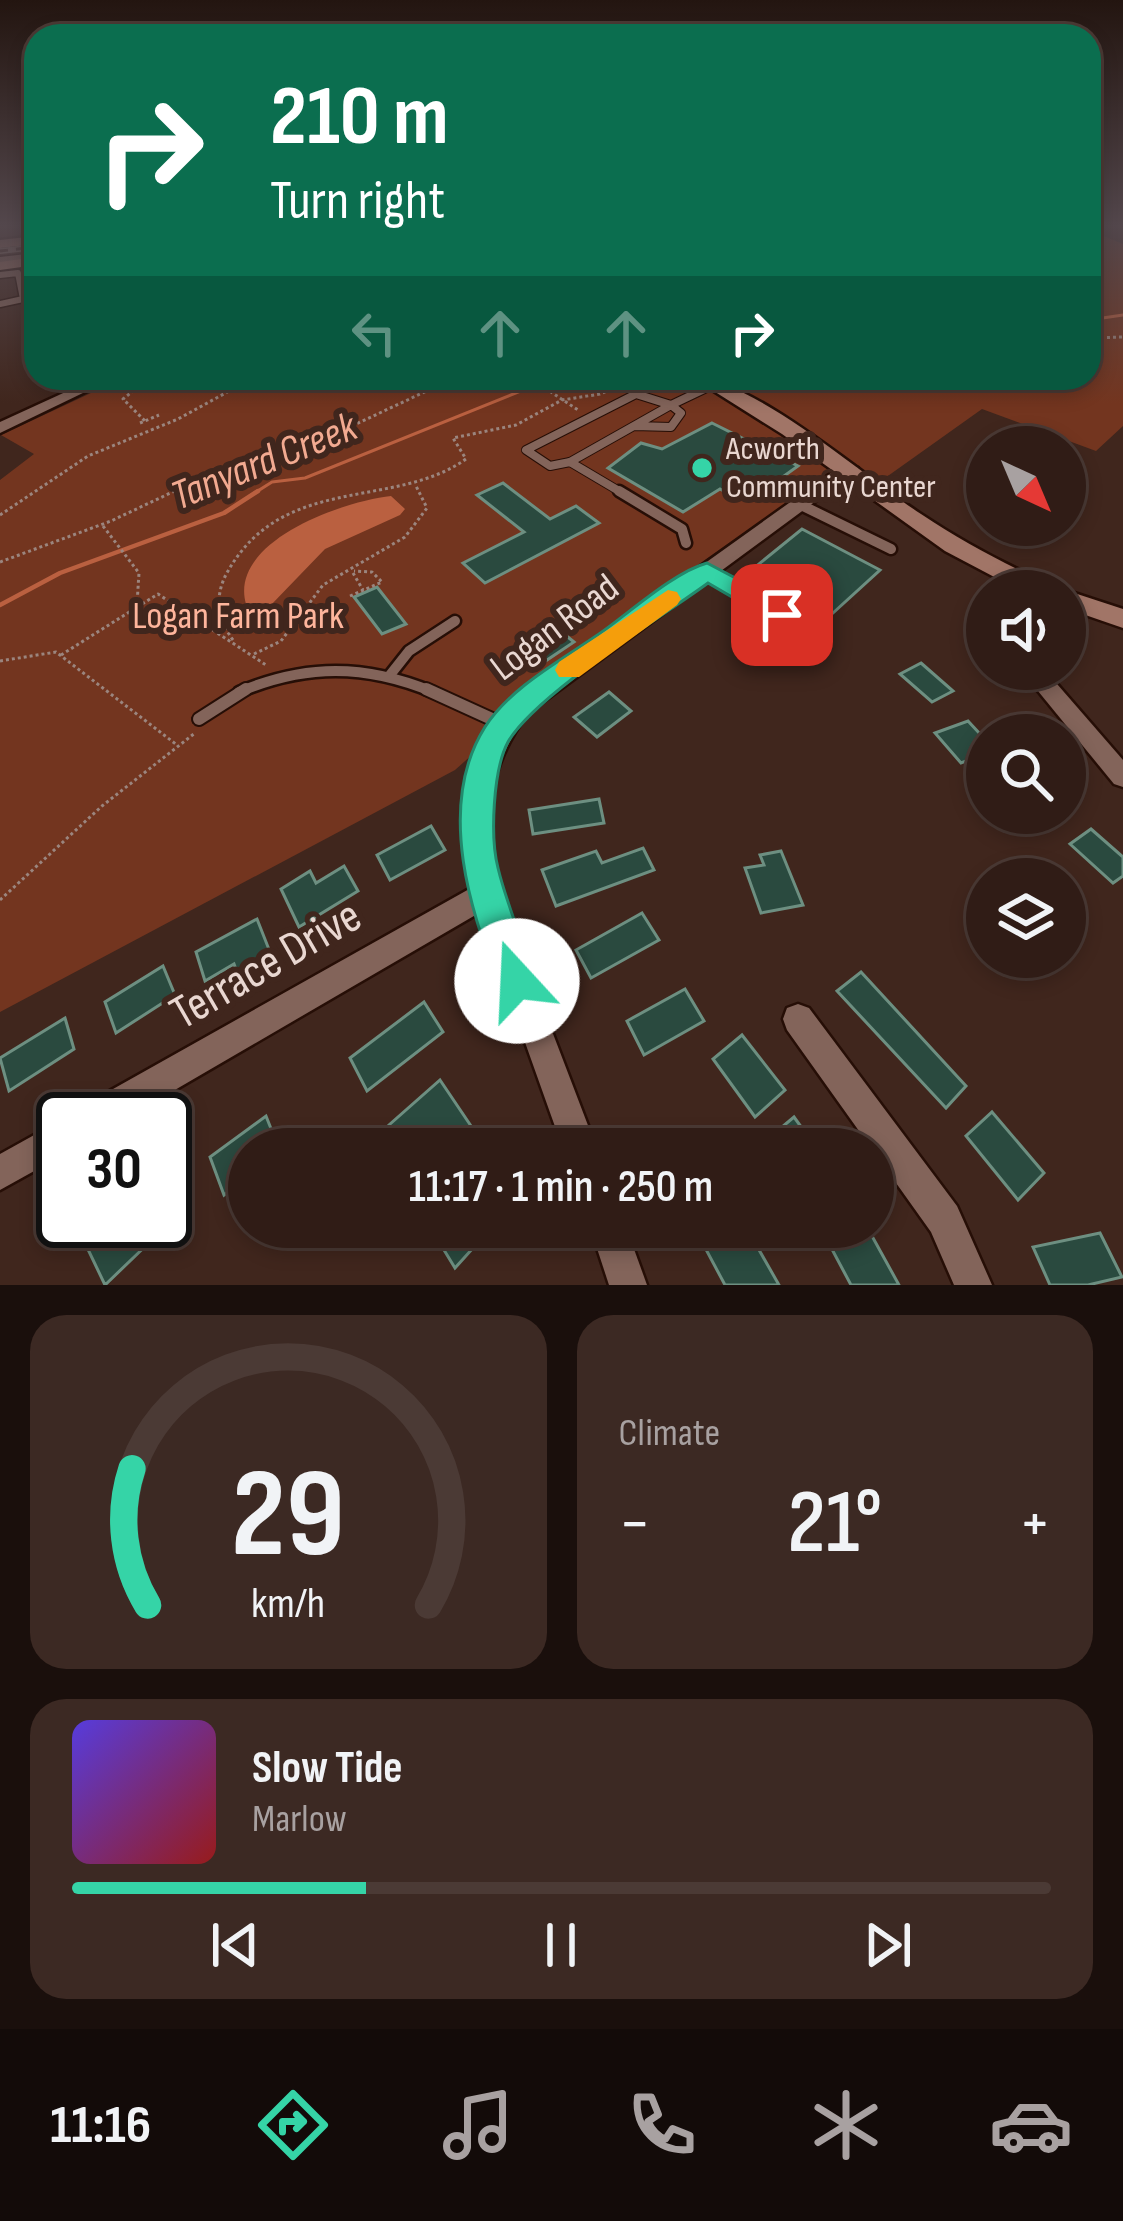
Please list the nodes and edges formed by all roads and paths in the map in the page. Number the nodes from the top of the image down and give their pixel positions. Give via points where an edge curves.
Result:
1 (20, 284) edge
2 (23, 299) joint
3 (0, 304) edge
4 (88, 390) edge
5 (131, 390) edge
6 (229, 390) edge
7 (430, 390) edge
8 (610, 390) edge
9 (694, 390) edge
10 (725, 390) edge
11 (671, 405) junction
12 (159, 415) dead end
13 (634, 426) junction
14 (0, 428) edge
15 (129, 428) dead end
16 (135, 435) junction
17 (570, 462) junction
18 (852, 472) junction
19 (416, 484) junction
20 (799, 504) junction
21 (0, 515) edge
22 (101, 525) junction
23 (686, 542) dead end
24 (891, 549) dead end
25 (0, 562) edge
26 (990, 570) edge
27 (707, 571) junction
28 (352, 572) junction
29 (363, 590) junction
30 (350, 596) dead end
31 (1086, 606) edge
32 (137, 607) junction
33 (1123, 619) edge
34 (455, 621) dead end
35 (820, 637) dead end
36 (237, 645) junction
37 (61, 655) junction
38 (253, 655) junction
39 (0, 661) edge
40 (268, 666) dead end
41 (390, 675) junction
42 (1049, 690) edge
43 (199, 719) dead end
44 (505, 725) junction
45 (1123, 777) edge
46 (486, 894) junction
47 (0, 900) edge
48 (798, 1019) dead end
49 (140, 1092) edge
50 (572, 1128) edge
51 (36, 1151) edge
52 (0, 1172) edge
53 (615, 1248) edge
54 (628, 1285) edge
55 (973, 1285) edge

1 - 2 lane
2 - 3 lane
4 - 14 street
5 - 12 path via 125,406 142,422
6 - 16 path
7 - 22 path
8 - 19 path via 562,400 516,425 453,438 466,458
9 - 11 lane
10 - 18 street
11 - 13 lane
11 - 13 lane via 681,418 671,427
11 - 17 lane via 636,394 526,450 550,466
13 - 17 lane
15 - 16 path
16 - 21 path
17 - 23 lane via 682,529
18 - 20 street, Logan Road
18 - 26 street
19 - 28 path via 424,512 405,537
19 - 36 path via 351,492 253,540 227,570 217,600
20 - 24 lane
20 - 27 street, Logan Road
22 - 25 path
22 - 32 path via 141,581
27 - 35 lane
27 - 44 street, Logan Road via 551,682
28 - 29 path
28 - 29 path via 372,572 382,582
28 - 38 path via 323,585 281,641
29 - 30 path
31 - 33 street
32 - 36 path via 158,594
32 - 37 path
34 - 41 lane via 409,651
36 - 38 path
37 - 39 path via 48,650
37 - 47 path via 178,746
38 - 40 path
41 - 43 lane via 296,671 249,684
41 - 44 lane
42 - 45 street
44 - 46 street, Logan Road via 480,773
46 - 49 street, Terrace Drive
46 - 50 street, Logan Road
48 - 55 street via 944,1220
51 - 52 street
53 - 54 street

